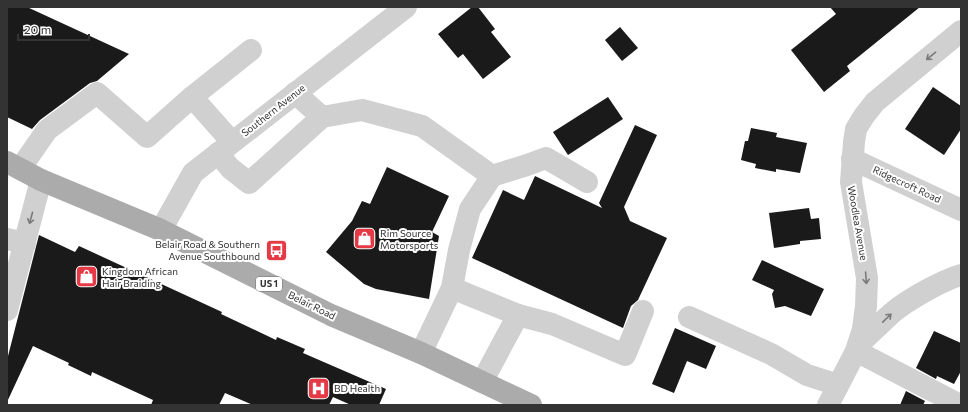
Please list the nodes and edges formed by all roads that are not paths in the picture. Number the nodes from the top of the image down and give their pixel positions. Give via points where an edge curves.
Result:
1 (406, 7) edge
2 (961, 31) edge
3 (251, 50) dead end
4 (295, 93) junction
5 (192, 97) junction
6 (322, 117) junction
7 (225, 147) junction
8 (852, 159) junction
9 (13, 166) edge
10 (492, 176) junction
11 (41, 180) junction
12 (588, 182) dead end
13 (961, 210) edge
14 (161, 230) junction
15 (16, 241) edge
16 (961, 275) edge
17 (452, 288) junction
18 (7, 310) edge
19 (643, 311) dead end
20 (518, 315) junction
21 (688, 317) dead end
22 (857, 348) junction
23 (421, 353) junction
24 (482, 382) junction
25 (838, 385) junction
26 (508, 400) edge
27 (531, 405) edge
28 (828, 405) edge
29 (960, 405) edge

1 - 4 street, Southern Avenue
2 -> 8 street, Woodlea Avenue via 875,102 856,129
3 - 5 street
4 - 6 street
4 - 7 street, Southern Avenue
5 - 7 street
5 - 9 street via 146,137 97,93 47,130
6 - 7 street via 249,184 230,168
6 - 10 street via 362,110 422,126
7 - 14 street, Southern Avenue via 193,173
8 - 13 street, Ridgecroft Road
8 -> 22 street, Woodlea Avenue via 851,182 867,278 866,306
9 - 11 main road, Belair Road / US 1
10 - 12 street via 546,158
10 - 17 street via 470,210
11 - 14 main road, Belair Road / US 1
11 -> 15 street
14 - 23 main road, Belair Road / US 1 via 331,314
15 - 18 street
22 -> 16 street via 893,312 927,291
17 - 20 street
17 - 23 street
19 - 20 street via 625,355 552,324
20 - 24 street
21 - 25 street via 771,354 807,375
22 - 25 street, Woodlea Avenue
22 - 29 street
23 - 24 main road, Belair Road / US 1
24 - 26 main road, Belair Road / US 1
25 - 28 street, Woodlea Avenue
26 - 27 main road, Belair Road / US 1

